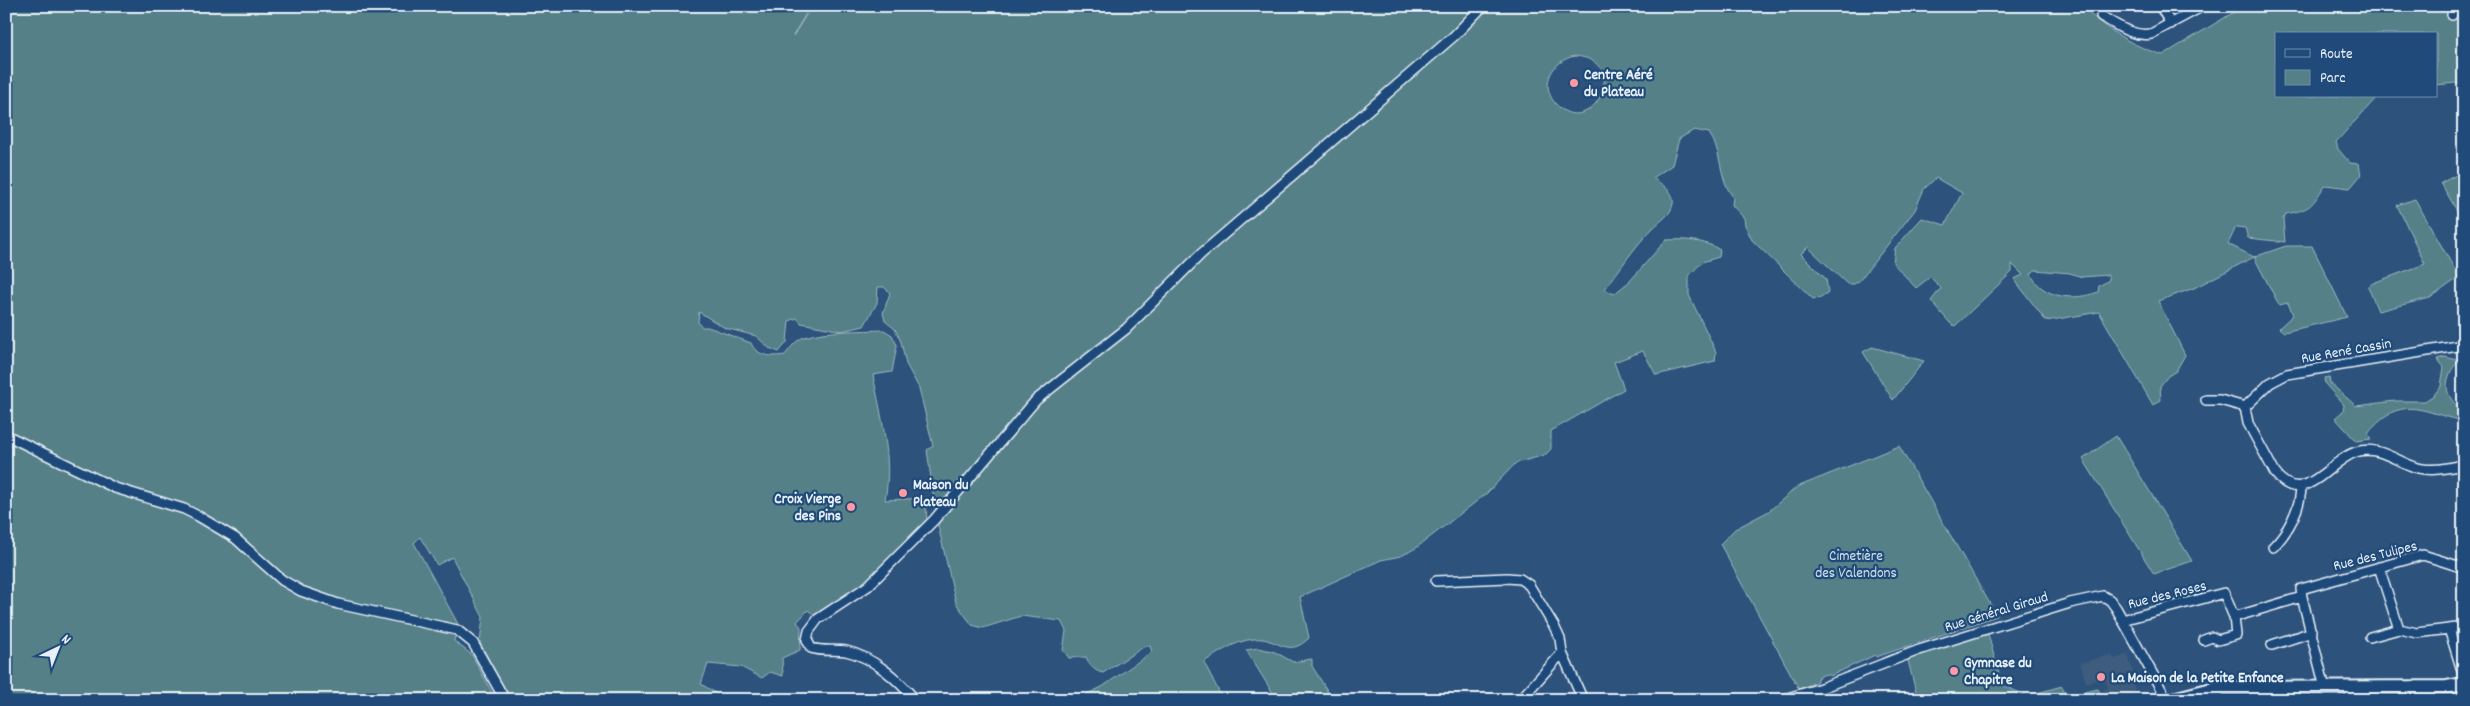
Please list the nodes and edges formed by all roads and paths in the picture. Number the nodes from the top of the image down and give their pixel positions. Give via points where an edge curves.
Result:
1 (1483, 6) edge
2 (2160, 6) edge
3 (2203, 6) edge
4 (2101, 16) dead end
5 (2171, 24) junction
6 (2464, 345) edge
7 (2206, 400) dead end
8 (2245, 407) junction
9 (6, 435) edge
10 (2464, 464) edge
11 (2301, 486) junction
12 (2273, 548) dead end
13 (2379, 567) junction
14 (2464, 568) edge
15 (1436, 581) dead end
16 (2302, 598) junction
17 (2234, 617) junction
18 (2122, 620) junction
19 (2464, 627) edge
20 (2399, 629) junction
21 (2449, 629) junction
22 (2312, 632) junction
23 (2370, 637) dead end
24 (2204, 640) dead end
25 (2272, 645) dead end
26 (1562, 653) junction
27 (2464, 677) edge
28 (2464, 684) edge
29 (2349, 687) junction
30 (2325, 688) junction
31 (2218, 694) edge
32 (2175, 699) edge
33 (506, 700) edge
34 (915, 700) edge
35 (1520, 700) edge
36 (1583, 700) edge
37 (1781, 700) edge
38 (2352, 700) edge

1 - 34 street via 1454,36 1201,254 1144,314 1036,400 934,520 868,586 818,619 809,632 807,640 810,646 862,656 902,684
2 - 5 street
3 - 5 street
4 - 5 street via 2132,33 2143,35
6 - 8 street, Rue René Cassin via 2286,374 2270,383
7 - 8 street
8 - 11 street via 2248,423 2275,472 2284,482
9 - 33 street via 115,488 198,516 235,538 282,580 301,591 338,604 456,630 473,643
10 - 11 street via 2420,468 2384,453 2363,451 2344,457 2316,480
11 - 12 street via 2290,525
13 - 14 street, Rue des Tulipes via 2423,555
13 - 16 street, Rue des Tulipes via 2301,589
13 - 20 street
15 - 26 street via 1520,579 1540,600 1560,639
16 - 17 street
16 - 22 street
17 - 18 street, Rue des Roses via 2224,593
17 - 24 street, Rue des Roses via 2236,635
18 - 32 street, Rue Général Giraud
18 - 37 street, Rue Général Giraud via 2110,600 2103,596 2088,598 1919,650
19 - 21 street
20 - 21 street via 2418,634
20 - 23 street
21 - 27 street
22 - 25 street
22 - 30 street
26 - 35 street
26 - 36 street
28 - 29 main road via 2447,687
29 - 30 main road
29 - 38 street
30 - 31 main road
31 - 32 main road

